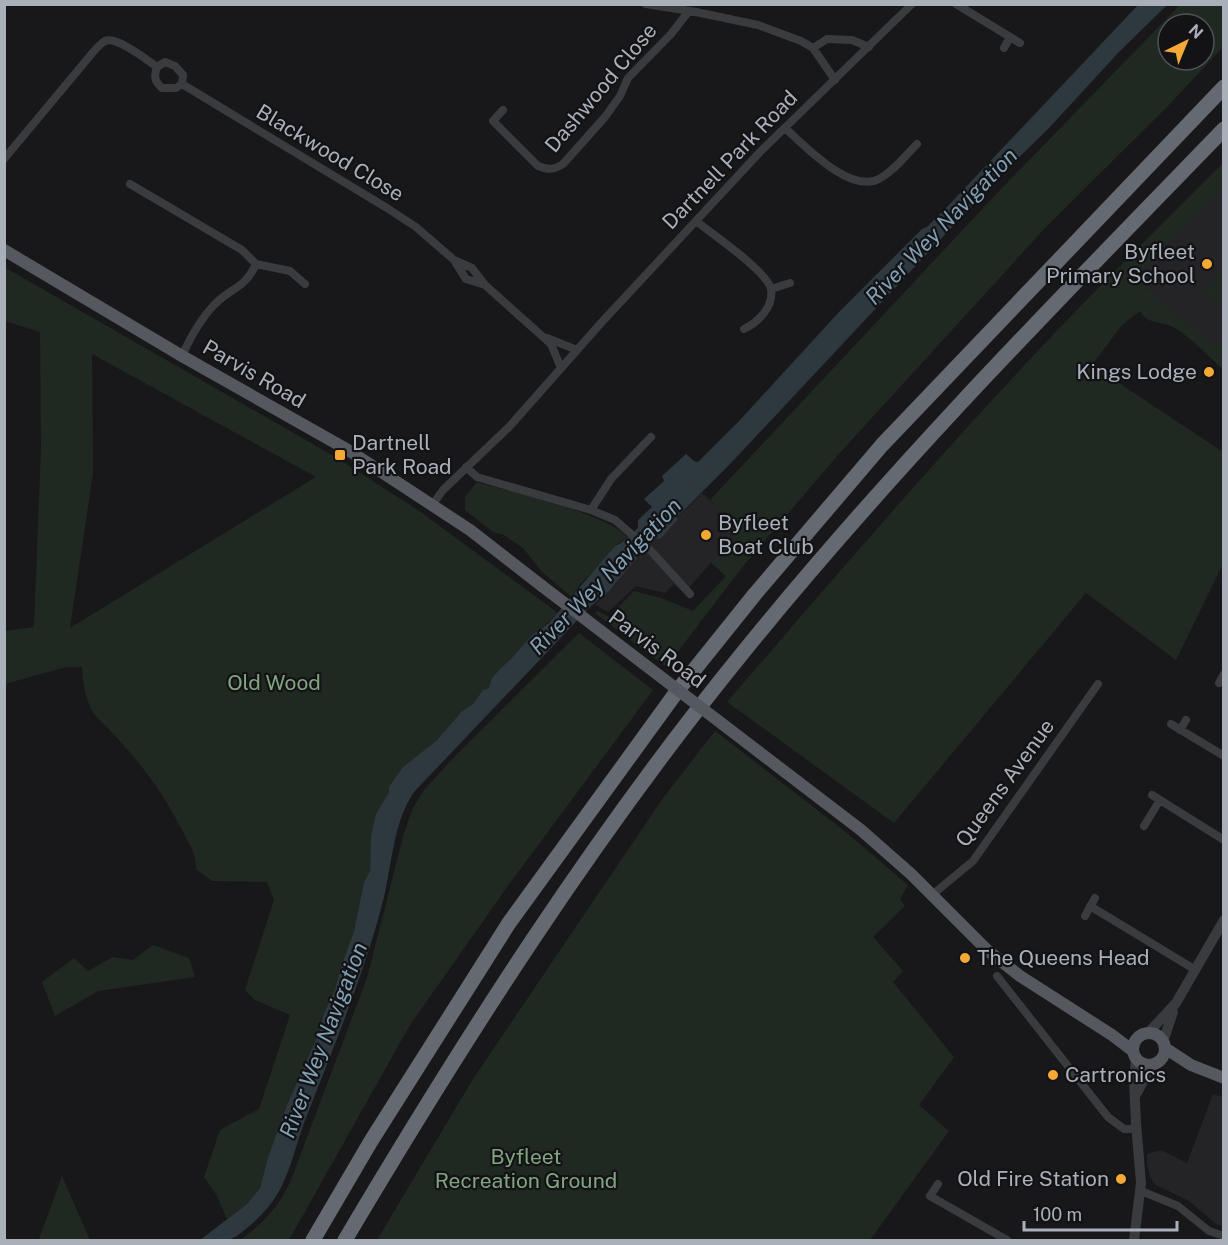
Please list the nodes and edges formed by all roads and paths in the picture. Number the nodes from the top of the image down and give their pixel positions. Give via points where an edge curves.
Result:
1 (645, 4) edge
2 (912, 4) edge
3 (956, 4) edge
4 (689, 11) junction
5 (1010, 37) junction
6 (1020, 43) dead end
7 (869, 47) junction
8 (813, 48) junction
9 (1004, 48) dead end
10 (157, 67) junction
11 (835, 80) junction
12 (182, 84) junction
13 (1224, 87) edge
14 (503, 110) dead end
15 (785, 128) junction
16 (1224, 129) edge
17 (917, 144) dead end
18 (4, 159) edge
19 (130, 184) dead end
20 (696, 221) junction
21 (4, 250) edge
22 (256, 264) junction
23 (790, 283) dead end
24 (305, 284) dead end
25 (771, 289) junction
26 (744, 329) dead end
27 (546, 338) junction
28 (577, 350) junction
29 (182, 356) junction
30 (561, 368) junction
31 (651, 438) dead end
32 (466, 467) junction
33 (433, 504) junction
34 (591, 510) junction
35 (690, 594) dead end
36 (1224, 674) edge
37 (1218, 683) dead end
38 (1098, 684) dead end
39 (1186, 720) dead end
40 (1171, 724) dead end
41 (1180, 730) junction
42 (1224, 756) edge
43 (1144, 826) dead end
44 (1224, 840) edge
45 (932, 896) junction
46 (1085, 916) dead end
47 (1224, 920) edge
48 (1194, 969) junction
49 (997, 976) dead end
50 (1176, 1003) junction
51 (1102, 1028) junction
52 (1144, 1035) junction
53 (1164, 1045) junction
54 (1135, 1055) junction
55 (1156, 1062) junction
56 (1191, 1065) junction
57 (1224, 1078) edge
58 (1136, 1096) junction
59 (1136, 1129) junction
60 (938, 1184) dead end
61 (1141, 1191) junction
62 (1224, 1236) edge
63 (313, 1240) edge
64 (345, 1240) edge
65 (1007, 1240) edge
66 (1134, 1240) edge

1 - 4 street
2 - 7 street, Dartnell Park Road
3 - 5 street
4 - 8 street via 758,26
4 - 14 street, Dashwood Close via 628,78 605,117 556,168 538,166 493,121
5 - 6 street
5 - 9 street
7 - 8 street via 852,40 826,39
7 - 11 street, Dartnell Park Road
8 - 11 street
10 - 12 street, Blackwood Close via 165,62 175,66 183,75
10 - 12 street, Blackwood Close via 154,76 162,88
10 - 18 street, Blackwood Close via 122,44 105,41
11 - 15 street, Dartnell Park Road
12 - 27 street, Blackwood Close via 402,218 454,260 466,279 485,285
13 - 63 highway via 882,445 678,690 509,923
15 - 17 street via 812,154 847,178 866,183 891,171 903,151
15 - 20 street, Dartnell Park Road
16 - 64 highway via 927,437 744,651 645,780 532,940
19 - 22 street via 242,250
20 - 25 street via 752,265
20 - 28 street, Dartnell Park Road
21 - 29 main road, Parvis Road
22 - 24 street via 290,271
22 - 29 street via 243,285 205,316
23 - 25 street
25 - 26 street via 762,317
27 - 28 street, Blackwood Close
27 - 30 street, Blackwood Close
28 - 30 street, Dartnell Park Road
29 - 33 main road, Parvis Road via 348,450
30 - 32 street, Dartnell Park Road via 509,427
31 - 34 street via 611,478
32 - 33 street, Dartnell Park Road
32 - 34 street via 477,477
33 - 45 main road, Parvis Road, bridge via 861,830
34 - 35 street via 626,528
36 - 37 street
38 - 45 street, Queens Avenue via 973,861
39 - 41 street
40 - 41 street
41 - 42 street
43 - 44 street via 1156,797
45 - 51 main road, Parvis Road via 1020,976
46 - 48 street via 1093,902
47 - 48 street
48 - 50 street
49 - 59 street via 1108,1117 1124,1128
50 - 52 street
50 - 53 street
51 - 52 main road, Parvis Road
51 - 54 main road, Parvis Road
52 - 53 main road via 1158,1035
52 - 54 main road via 1135,1041
53 - 55 main road
53 - 56 main road
54 - 55 main road via 1143,1064
54 - 58 street
55 - 56 main road
55 - 58 street
56 - 57 main road
58 - 59 street
59 - 61 street
60 - 65 street via 930,1196
61 - 62 street via 1178,1206 1209,1230
61 - 66 street

